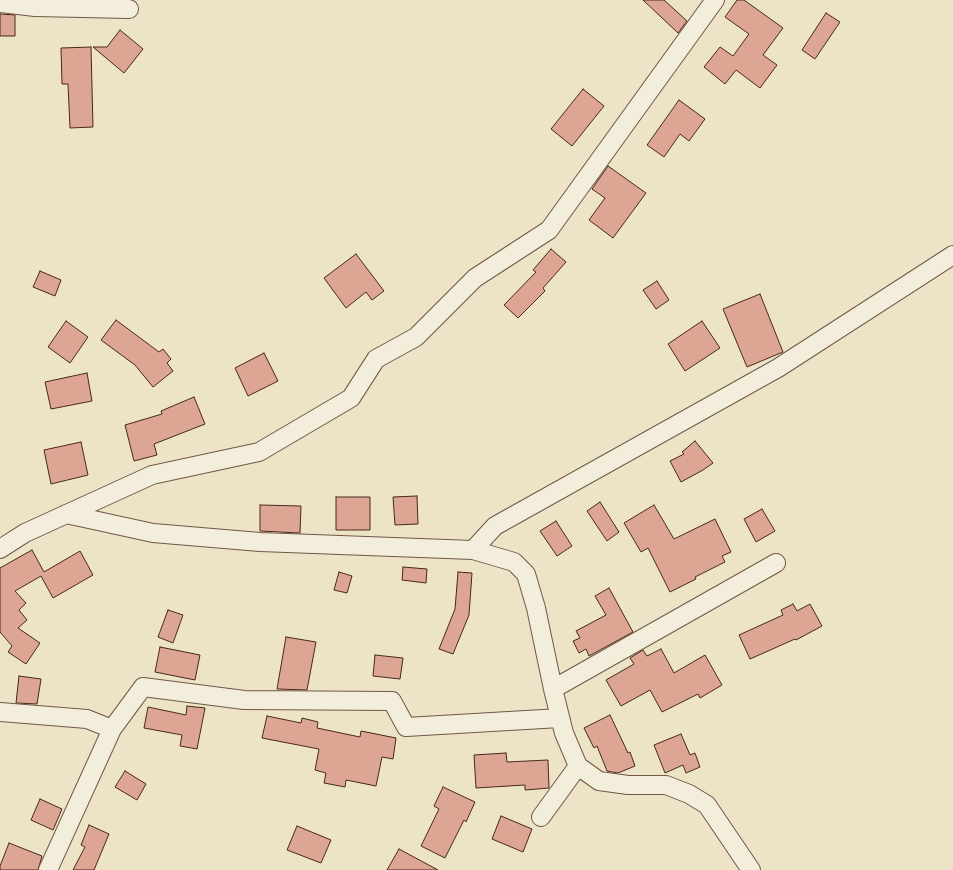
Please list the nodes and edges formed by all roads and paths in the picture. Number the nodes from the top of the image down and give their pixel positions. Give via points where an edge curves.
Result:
1 (716, 0) edge
2 (0, 3) edge
3 (129, 9) dead end
4 (953, 255) edge
5 (66, 514) junction
6 (0, 549) edge
7 (473, 550) junction
8 (776, 563) dead end
9 (553, 689) junction
10 (0, 712) edge
11 (560, 718) junction
12 (112, 729) junction
13 (578, 766) junction
14 (541, 817) dead end
15 (48, 870) edge
16 (751, 870) edge

1 - 5 street via 549,230 475,278 416,337 376,359 351,398 258,452 152,475
2 - 3 street
4 - 7 street via 778,368 495,526
5 - 6 street
5 - 7 street via 153,533 260,542
7 - 9 street via 514,562 526,574
8 - 9 street
9 - 11 street
10 - 12 street via 87,719
11 - 12 street via 406,727 392,701 244,700 143,688
11 - 13 street
12 - 15 street
13 - 14 street
13 - 16 street via 599,781 666,785 689,794 707,805

